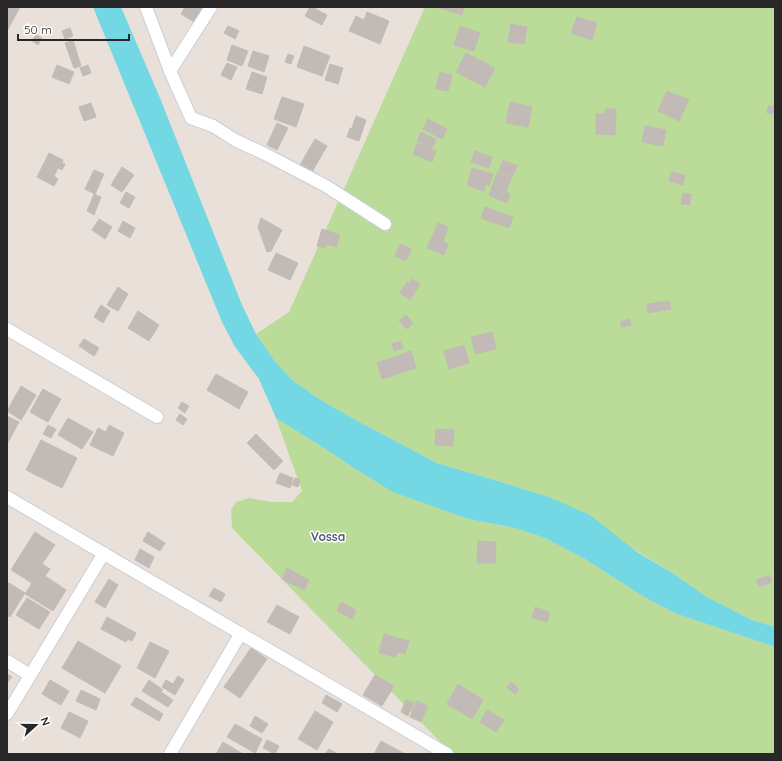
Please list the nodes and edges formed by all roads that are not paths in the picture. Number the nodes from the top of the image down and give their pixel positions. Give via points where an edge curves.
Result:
1 (146, 7) edge
2 (211, 7) edge
3 (170, 71) junction
4 (385, 224) dead end
5 (7, 329) edge
6 (157, 417) dead end
7 (7, 496) edge
8 (104, 553) junction
9 (241, 633) junction
10 (7, 661) edge
11 (30, 675) junction
12 (7, 714) edge
13 (170, 754) edge
14 (447, 754) edge

1 - 3 street
2 - 3 street
3 - 4 street via 191,118 213,126 235,140 326,186
5 - 6 street
7 - 8 street
8 - 9 street
8 - 11 street
9 - 13 street
9 - 14 street
10 - 11 street
11 - 12 street

